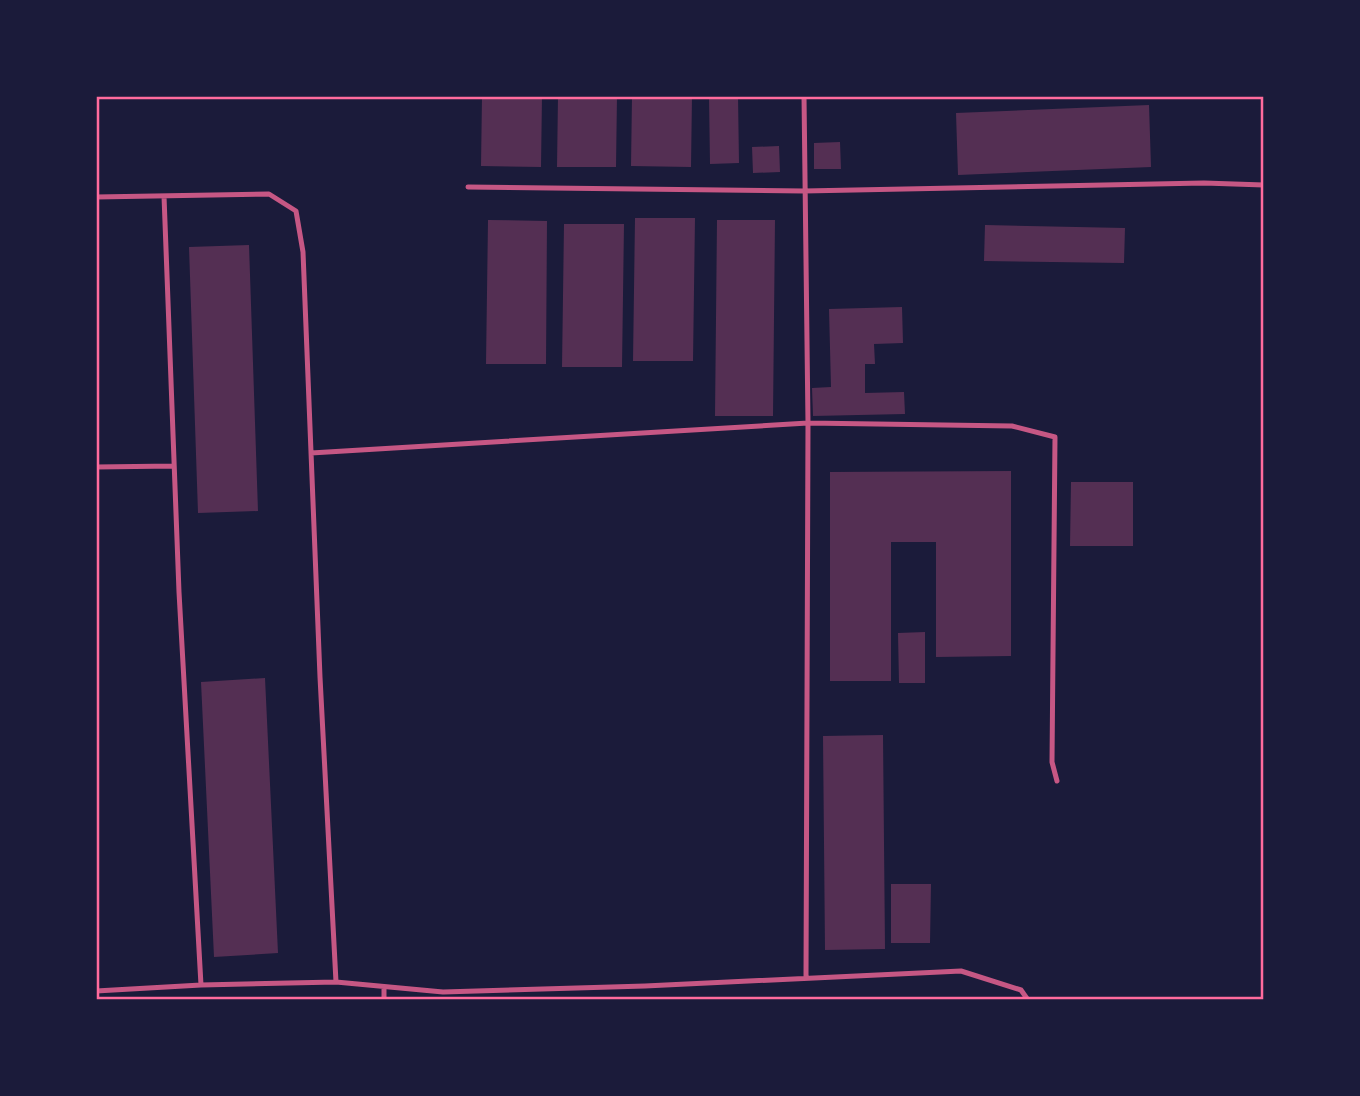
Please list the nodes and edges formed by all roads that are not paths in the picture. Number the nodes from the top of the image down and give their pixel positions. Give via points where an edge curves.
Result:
1 (804, 96) edge
2 (1264, 185) edge
3 (468, 187) dead end
4 (804, 191) junction
5 (164, 196) junction
6 (96, 197) edge
7 (808, 423) junction
8 (311, 453) junction
9 (174, 466) junction
10 (96, 467) edge
11 (1057, 782) dead end
12 (806, 978) junction
13 (336, 982) junction
14 (201, 985) junction
15 (384, 987) junction
16 (96, 991) edge
17 (384, 1000) edge
18 (1028, 1000) edge

1 - 4 lane
2 - 4 lane
3 - 4 lane
4 - 7 lane
5 - 6 lane
5 - 8 lane via 269,194 296,211 303,252
5 - 9 lane
7 - 8 lane
7 - 11 lane via 1013,426 1055,437 1052,762
7 - 12 lane
8 - 13 lane
9 - 10 lane
9 - 14 lane
12 - 15 lane via 443,992
12 - 18 lane via 961,971 1021,990
13 - 14 lane
13 - 15 lane
14 - 16 lane
15 - 17 lane

